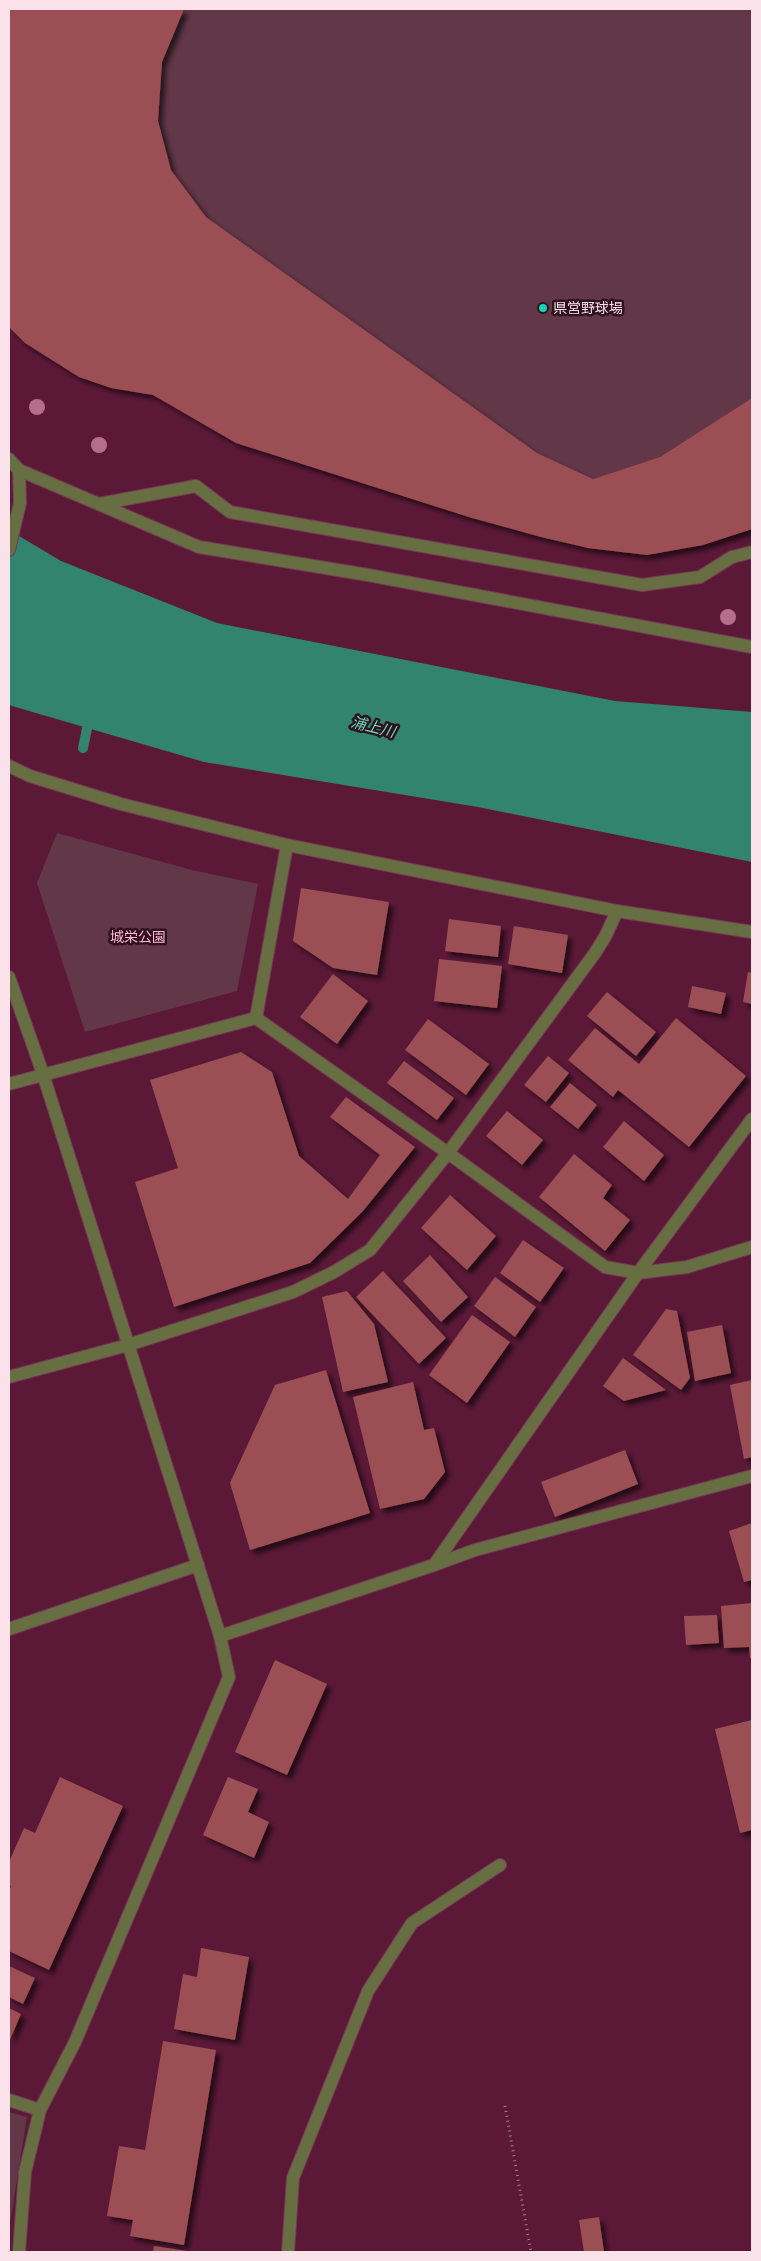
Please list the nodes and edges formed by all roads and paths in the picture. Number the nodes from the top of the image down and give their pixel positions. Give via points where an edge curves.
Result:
1 (9, 459) edge
2 (19, 470) junction
3 (99, 504) junction
4 (9, 550) edge
5 (752, 552) edge
6 (752, 647) edge
7 (9, 766) edge
8 (287, 845) junction
9 (617, 911) junction
10 (752, 932) edge
11 (9, 977) edge
12 (256, 1018) junction
13 (43, 1074) junction
14 (9, 1084) edge
15 (752, 1119) edge
16 (448, 1153) junction
17 (752, 1247) edge
18 (638, 1273) junction
19 (128, 1345) junction
20 (9, 1377) edge
21 (752, 1476) edge
22 (198, 1565) junction
23 (434, 1565) junction
24 (9, 1629) edge
25 (220, 1636) junction
26 (500, 1865) dead end
27 (9, 2100) edge
28 (505, 2106) dead end
29 (40, 2110) junction
30 (19, 2252) edge
31 (288, 2252) edge
32 (530, 2252) edge

1 - 2 street
2 - 3 street
2 - 4 street via 20,504
3 - 5 street via 196,486 230,512 642,585 700,577 732,557
3 - 6 street via 199,547 368,575
7 - 8 street via 30,776 121,804
8 - 9 street
8 - 12 street
9 - 10 street
9 - 16 street via 595,953
11 - 13 street
12 - 13 street
12 - 16 street
13 - 14 street
13 - 19 street
15 - 18 street
16 - 18 street via 605,1268
16 - 19 street via 370,1250 334,1272 293,1292
17 - 18 street via 687,1267
18 - 23 street
19 - 20 street
19 - 22 street
21 - 23 street via 475,1550
22 - 24 street
22 - 25 street
23 - 25 street
25 - 29 street via 229,1677 75,2042
26 - 31 street via 412,1922 368,1992 293,2178
27 - 29 street
28 - 32 path
29 - 30 street via 25,2172

